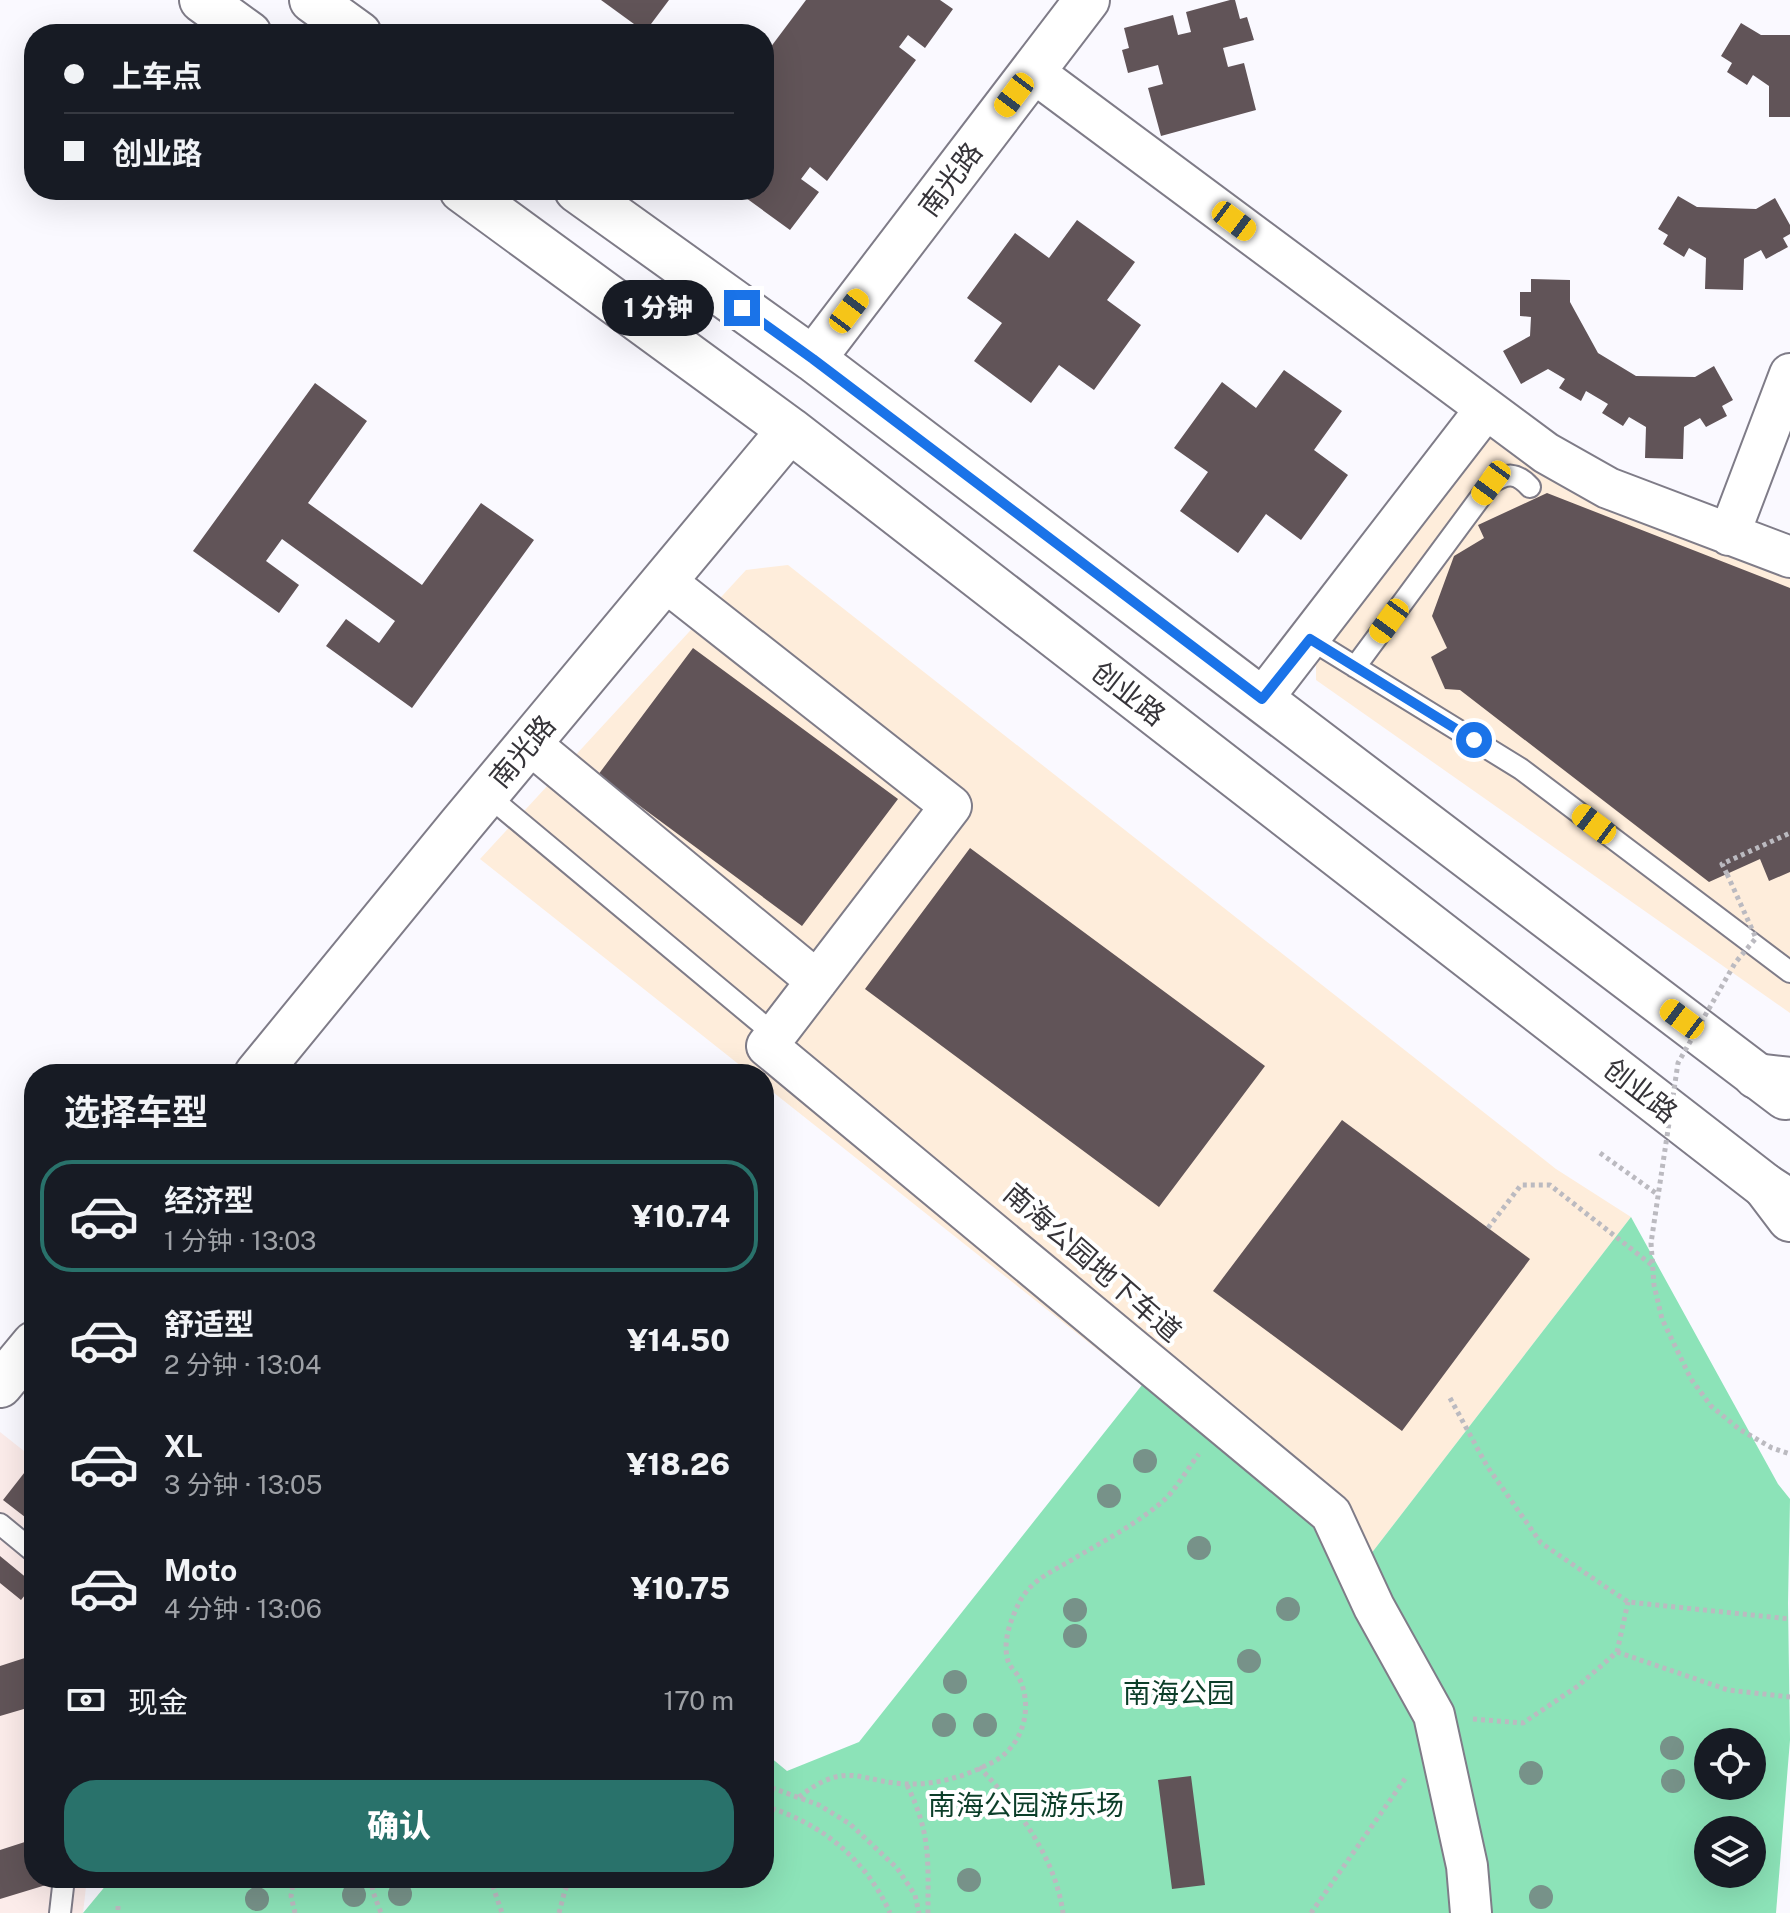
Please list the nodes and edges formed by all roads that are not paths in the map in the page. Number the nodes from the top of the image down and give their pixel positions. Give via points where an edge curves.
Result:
1 (202, 0) edge
2 (312, 0) edge
3 (1087, 0) edge
4 (235, 24) edge
5 (345, 24) edge
6 (1032, 71) junction
7 (476, 200) edge
8 (591, 200) edge
9 (813, 359) junction
10 (1790, 374) edge
11 (1485, 410) junction
12 (790, 430) junction
13 (1530, 487) dead end
14 (1729, 535) junction
15 (1790, 557) edge
16 (665, 581) junction
17 (1310, 639) junction
18 (1355, 667) junction
19 (1262, 699) junction
20 (529, 743) junction
21 (486, 794) junction
22 (1790, 972) edge
23 (817, 981) junction
24 (775, 1035) junction
25 (265, 1064) edge
26 (1779, 1086) edge
27 (1782, 1202) edge
28 (24, 1356) edge
29 (0, 1385) edge
30 (1309, 1496) junction
31 (0, 1524) edge
32 (24, 1544) edge
33 (1430, 1733) junction
34 (63, 1888) edge
35 (60, 1913) edge
36 (1459, 1913) edge
37 (1471, 1913) edge

1 - 4 main road
2 - 5 main road
3 - 6 main road, 南光路
6 - 9 main road, 南光路
6 - 11 street
7 - 12 main road, 创业路
8 - 9 main road
9 - 19 main road
10 - 14 street
11 - 14 street via 1608,488
11 - 17 street
12 - 16 main road, 南光路
12 - 27 main road, 创业路
13 - 18 lane via 1512,474 1491,483
14 - 15 street
16 - 20 main road, 南光路
16 - 23 street via 951,806
17 - 18 lane
17 - 19 street
18 - 22 lane via 1521,769
19 - 26 main road
20 - 21 main road, 南光路
20 - 23 street
21 - 24 lane, 南海公园地下车道
21 - 25 main road, 南光路
23 - 24 street
24 - 30 lane, 南海公园地下车道 via 863,1102 1162,1360 1239,1417
24 - 30 street via 767,1046
28 - 29 main road
30 - 33 street via 1331,1514
31 - 32 lane
33 - 36 lane
33 - 37 street via 1467,1866
34 - 35 lane

